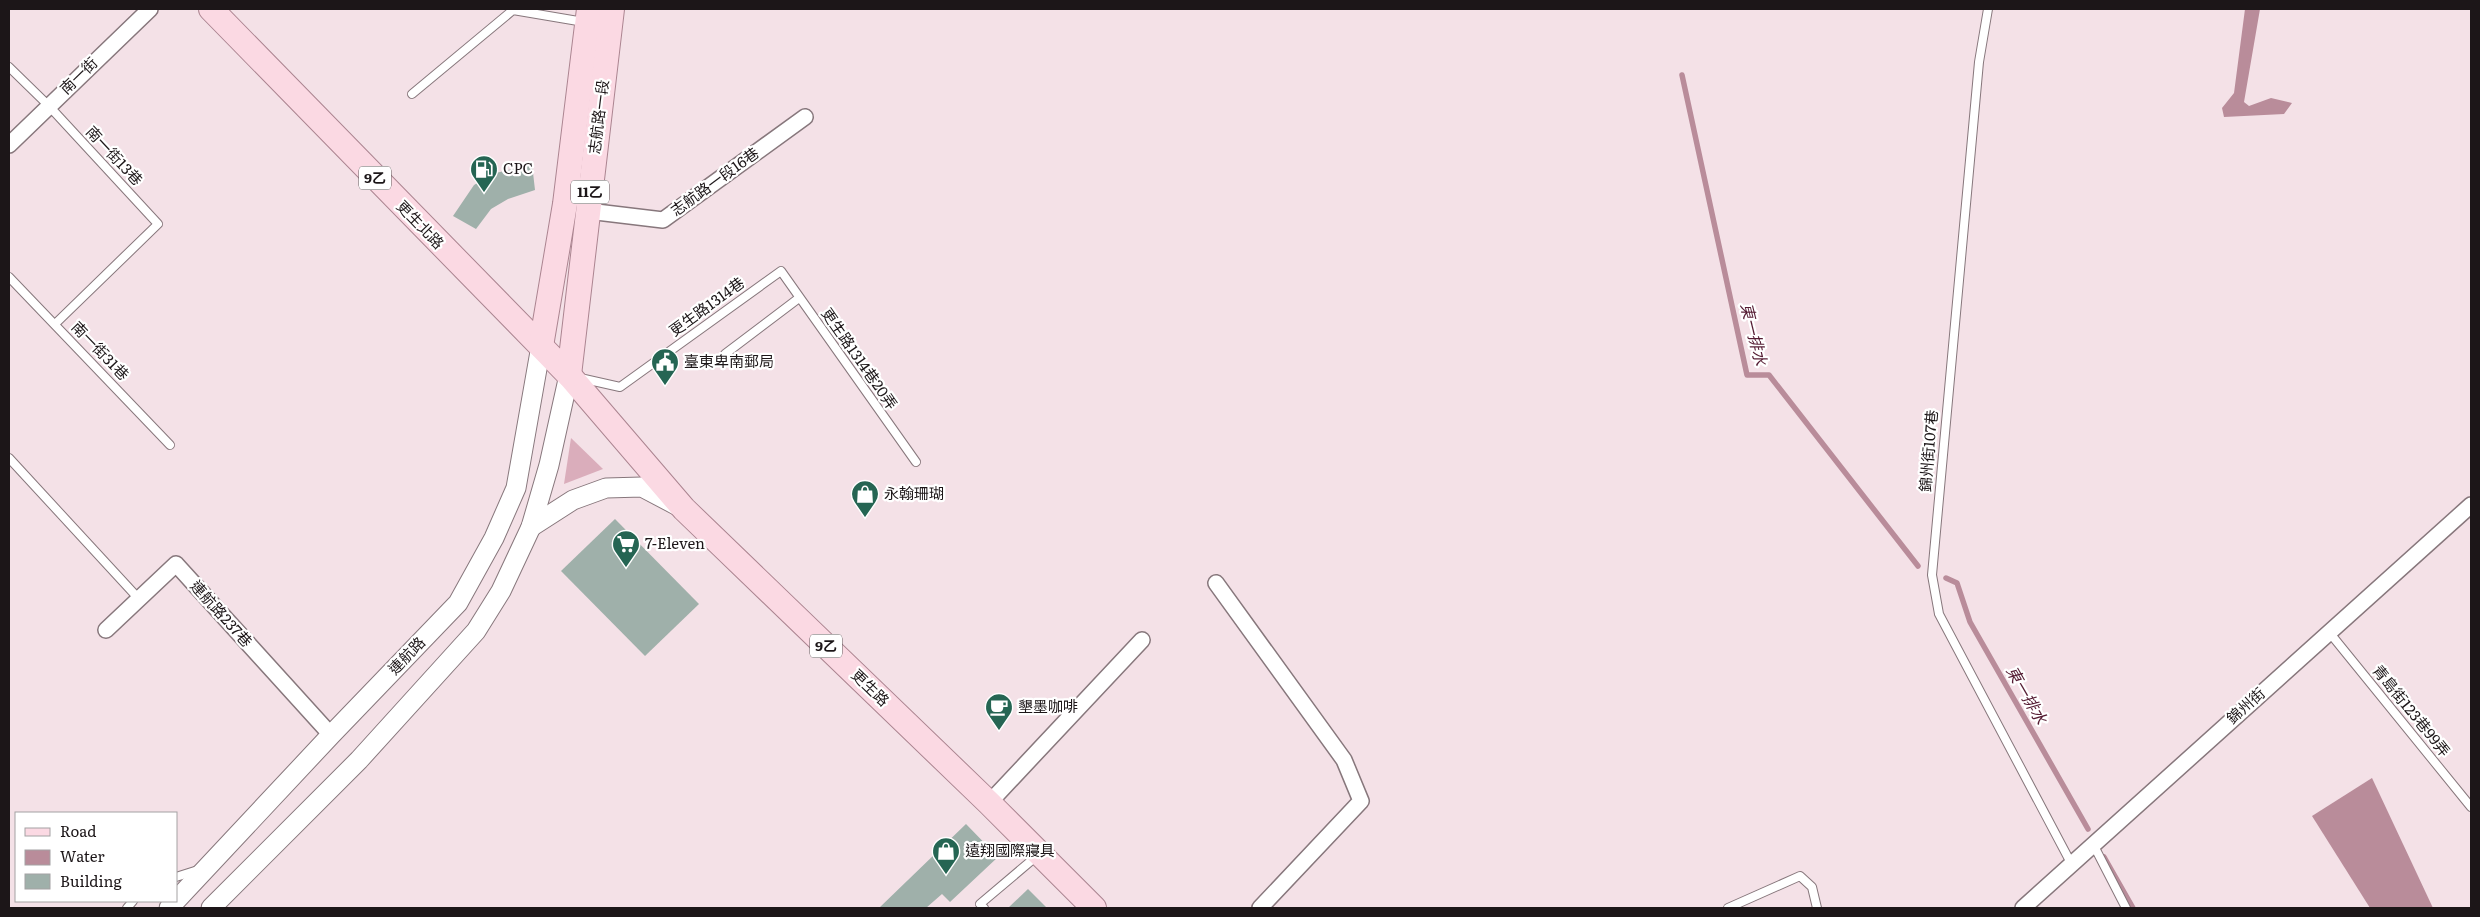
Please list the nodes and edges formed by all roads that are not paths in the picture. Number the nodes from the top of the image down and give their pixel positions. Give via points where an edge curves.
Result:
1 (150, 9) edge
2 (211, 9) edge
3 (612, 9) edge
4 (1988, 9) edge
5 (588, 16) edge
6 (9, 67) edge
7 (412, 94) dead end
8 (49, 106) junction
9 (805, 117) dead end
10 (9, 145) edge
11 (588, 211) junction
12 (781, 271) joint
13 (9, 277) edge
14 (799, 298) junction
15 (55, 324) junction
16 (541, 346) junction
17 (725, 354) dead end
18 (569, 375) junction
19 (170, 445) dead end
20 (9, 458) edge
21 (916, 462) dead end
22 (2471, 505) edge
23 (684, 509) junction
24 (531, 527) junction
25 (1216, 583) dead end
26 (139, 599) junction
27 (437, 626) junction
28 (106, 630) dead end
29 (2329, 632) junction
30 (1142, 640) dead end
31 (456, 652) junction
32 (331, 735) junction
33 (989, 803) junction
34 (2471, 807) edge
35 (2093, 844) junction
36 (1040, 854) junction
37 (2071, 863) junction
38 (209, 866) junction
39 (178, 876) edge
40 (234, 884) junction
41 (178, 899) edge
42 (1089, 907) edge
43 (210, 908) edge
44 (226, 908) edge
45 (984, 908) edge
46 (1260, 908) edge
47 (1728, 908) edge
48 (1817, 908) edge
49 (2023, 908) edge
50 (2126, 908) edge

1 - 8 street, 南一街
2 - 16 main road, 更生北路 / 9乙
3 - 11 main road, 志航路一段 / 11乙
4 - 37 lane, 錦州街107巷 via 1978,72 1933,588 1939,614
5 - 7 lane via 513,10
5 - 16 main road, 志航路一段 / 11乙 via 565,204
6 - 8 lane, 南一街13巷
8 - 10 street, 南一街
8 - 15 lane, 南一街13巷 via 158,224
9 - 11 street, 志航路一段16巷 via 663,220
11 - 18 main road, 志航路一段 / 11乙
12 - 14 lane, 更生路1314巷20弄
12 - 18 lane, 更生路1314巷 via 620,387
13 - 15 lane, 南一街31巷
14 - 17 lane
14 - 21 lane, 更生路1314巷20弄
15 - 19 lane, 南一街31巷
16 - 18 main road, 更生北路 / 9乙
16 - 27 street, 連航路 via 516,488 494,538 458,603
18 - 23 main road, 更生路 / 9乙
18 - 24 street
20 - 26 lane
22 - 29 street, 錦州街
23 - 24 street via 642,487 606,488 573,500
23 - 33 main road, 更生路 / 9乙
24 - 31 street via 501,591 476,630
25 - 46 street via 1344,760 1361,802
26 - 28 street, 連航路237巷
26 - 32 street, 連航路237巷 via 176,564
27 - 31 street
27 - 32 street, 連航路
29 - 34 lane, 青島街123巷99弄
29 - 35 street, 錦州街
30 - 33 street
31 - 40 street via 359,760
32 - 38 street, 連航路
33 - 36 main road, 更生路 / 9乙
35 - 37 street, 錦州街
35 - 50 lane
36 - 42 main road, 更生路 / 9乙
36 - 45 lane via 980,904
37 - 49 street, 錦州街
38 - 39 lane
38 - 41 street, 連航路
40 - 43 street
40 - 44 lane
47 - 48 lane via 1800,876 1812,887

